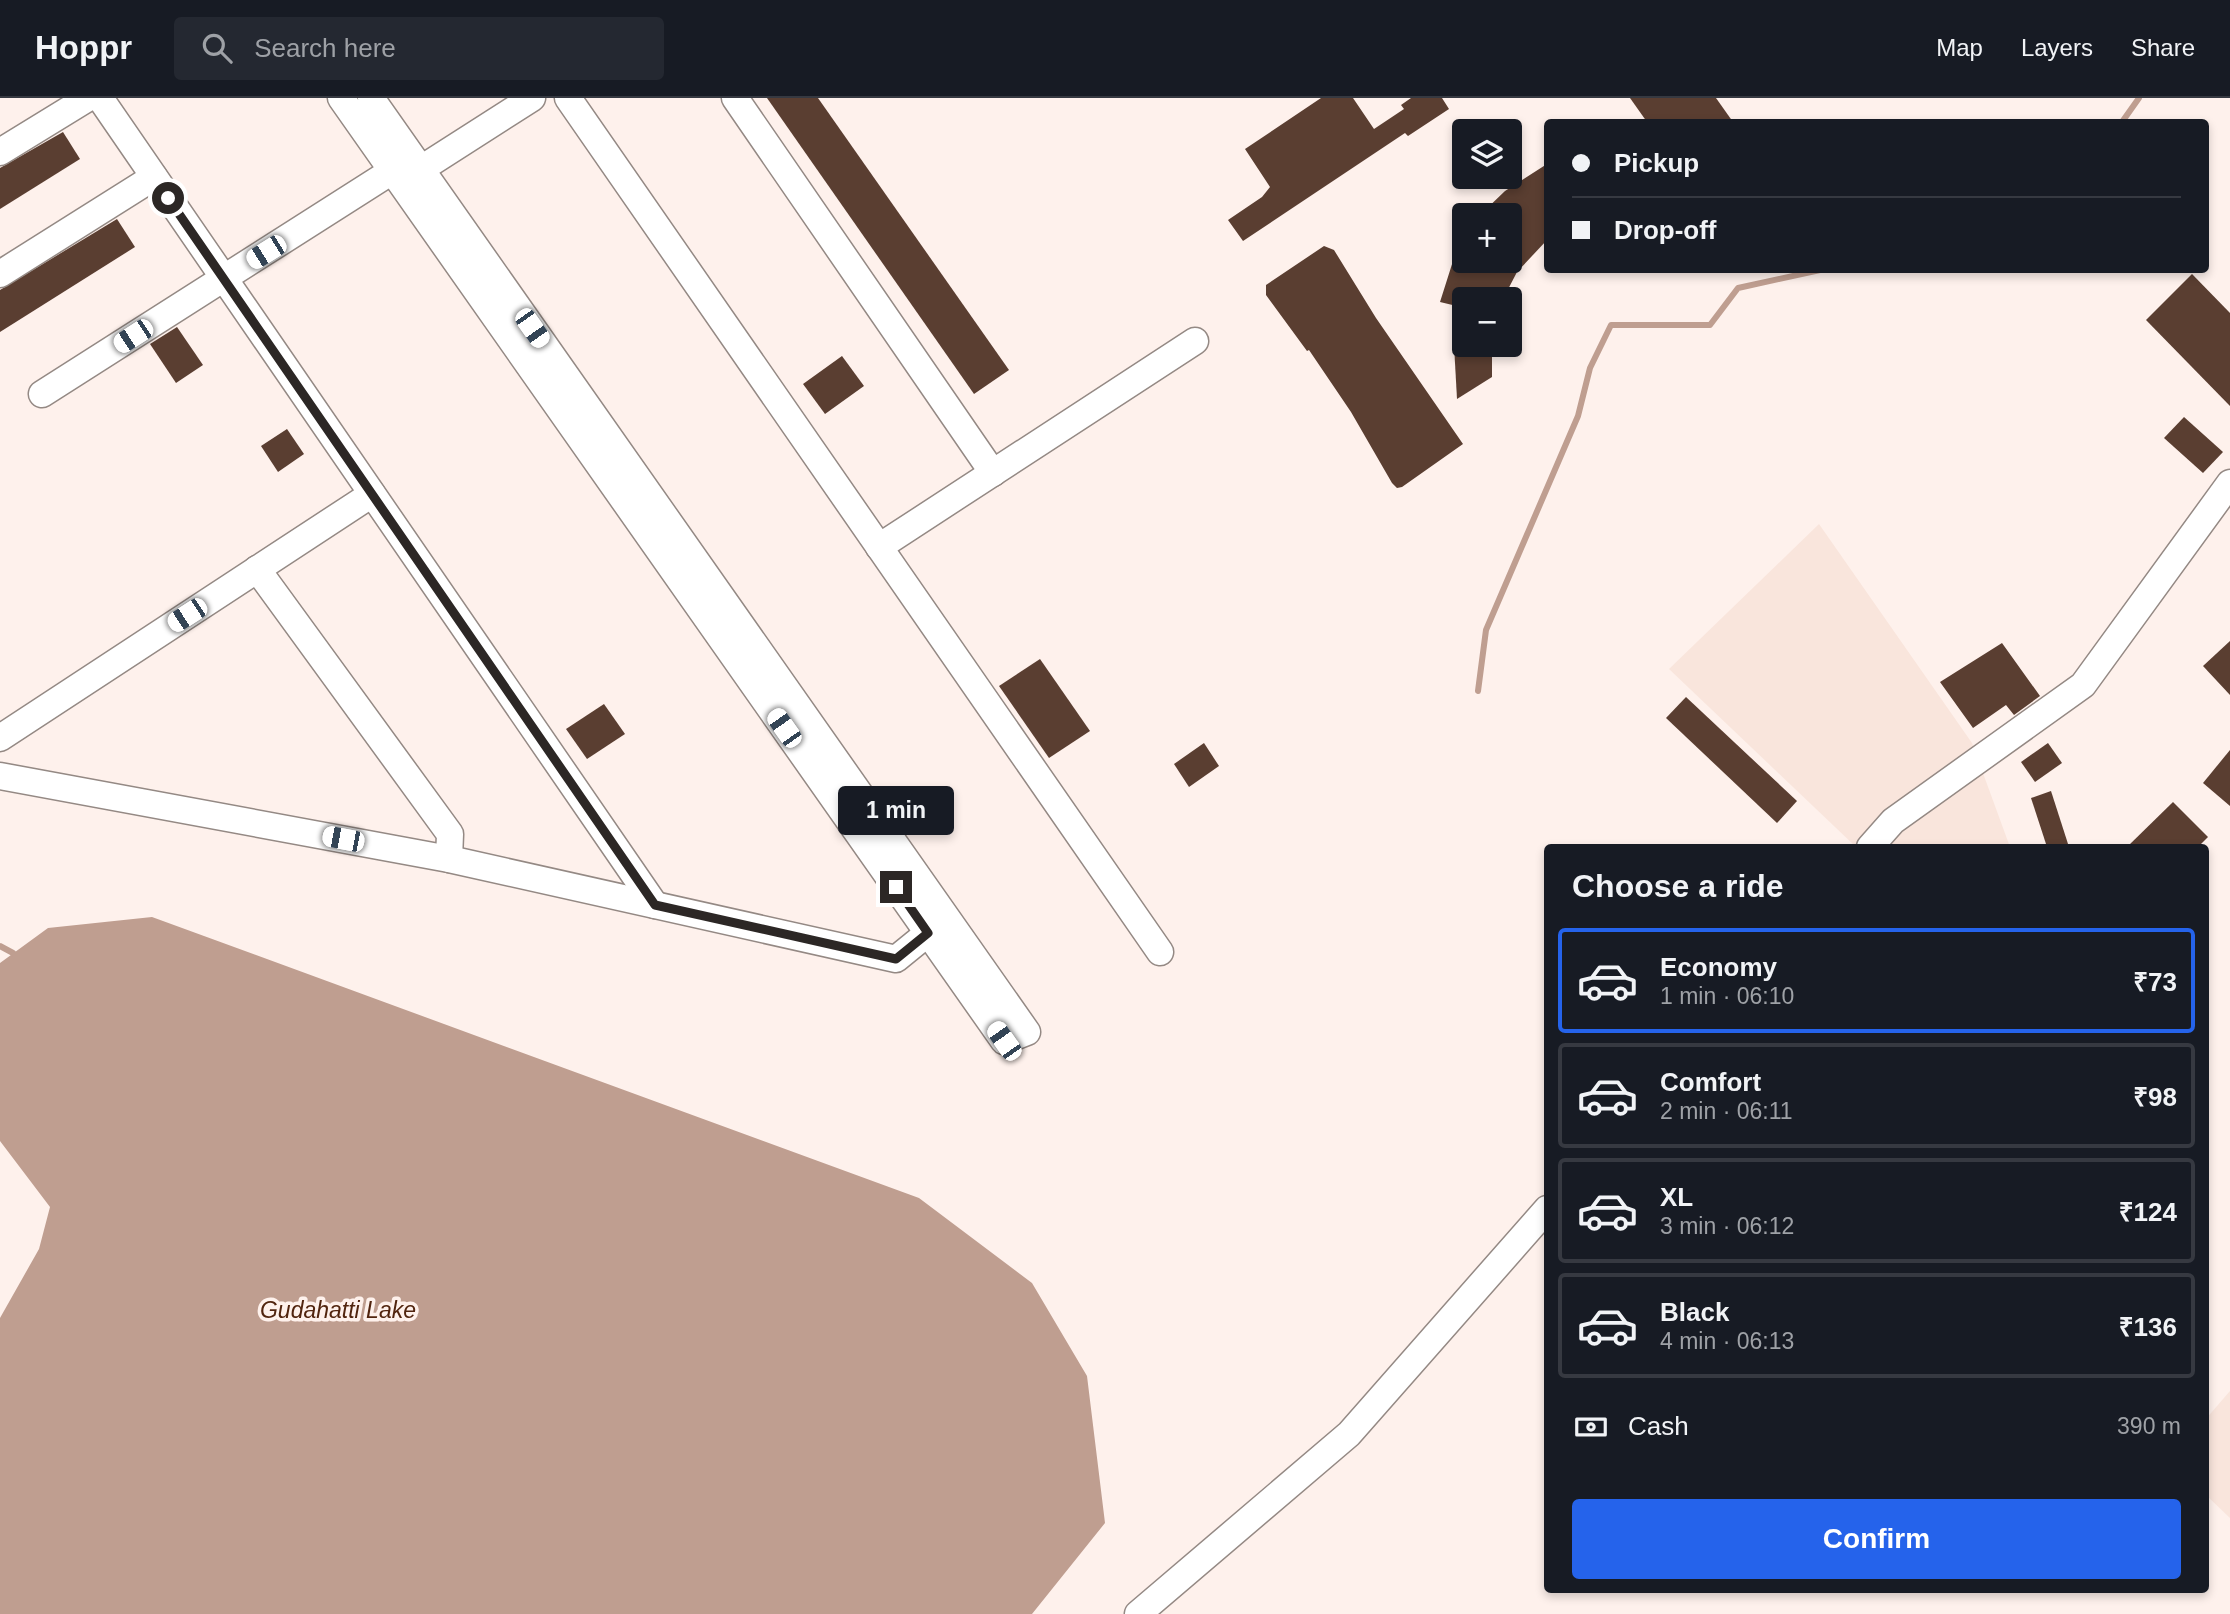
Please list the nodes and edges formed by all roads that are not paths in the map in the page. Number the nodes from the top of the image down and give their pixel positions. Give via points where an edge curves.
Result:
1 (88, 98) edge
2 (100, 98) edge
3 (341, 98) edge
4 (371, 98) edge
5 (532, 98) edge
6 (568, 98) edge
7 (735, 98) edge
8 (0, 152) edge
9 (404, 174) junction
10 (154, 177) junction
11 (0, 274) edge
12 (224, 279) junction
13 (1195, 341) dead end
14 (42, 394) dead end
15 (993, 473) junction
16 (2230, 483) edge
17 (372, 494) junction
18 (879, 547) junction
19 (257, 569) junction
20 (0, 738) edge
21 (0, 776) edge
22 (1873, 844) edge
23 (449, 859) junction
24 (655, 905) junction
25 (928, 933) junction
26 (1160, 952) dead end
27 (1544, 1212) edge
28 (1138, 1614) edge

1 - 8 street
2 - 10 street
3 - 9 street
4 - 9 street
5 - 9 street
6 - 18 street
7 - 15 street
9 - 12 street
9 - 25 street
9 - 25 street via 1027,1031 1004,1041
10 - 11 street
10 - 12 street
12 - 14 street
12 - 17 street
13 - 15 street
15 - 18 street
16 - 22 street via 2083,685 1893,821
17 - 19 street
17 - 24 street
18 - 26 street
19 - 20 street
19 - 23 street via 450,834
21 - 23 street
23 - 24 street
24 - 25 street via 896,959
27 - 28 street via 1349,1434

